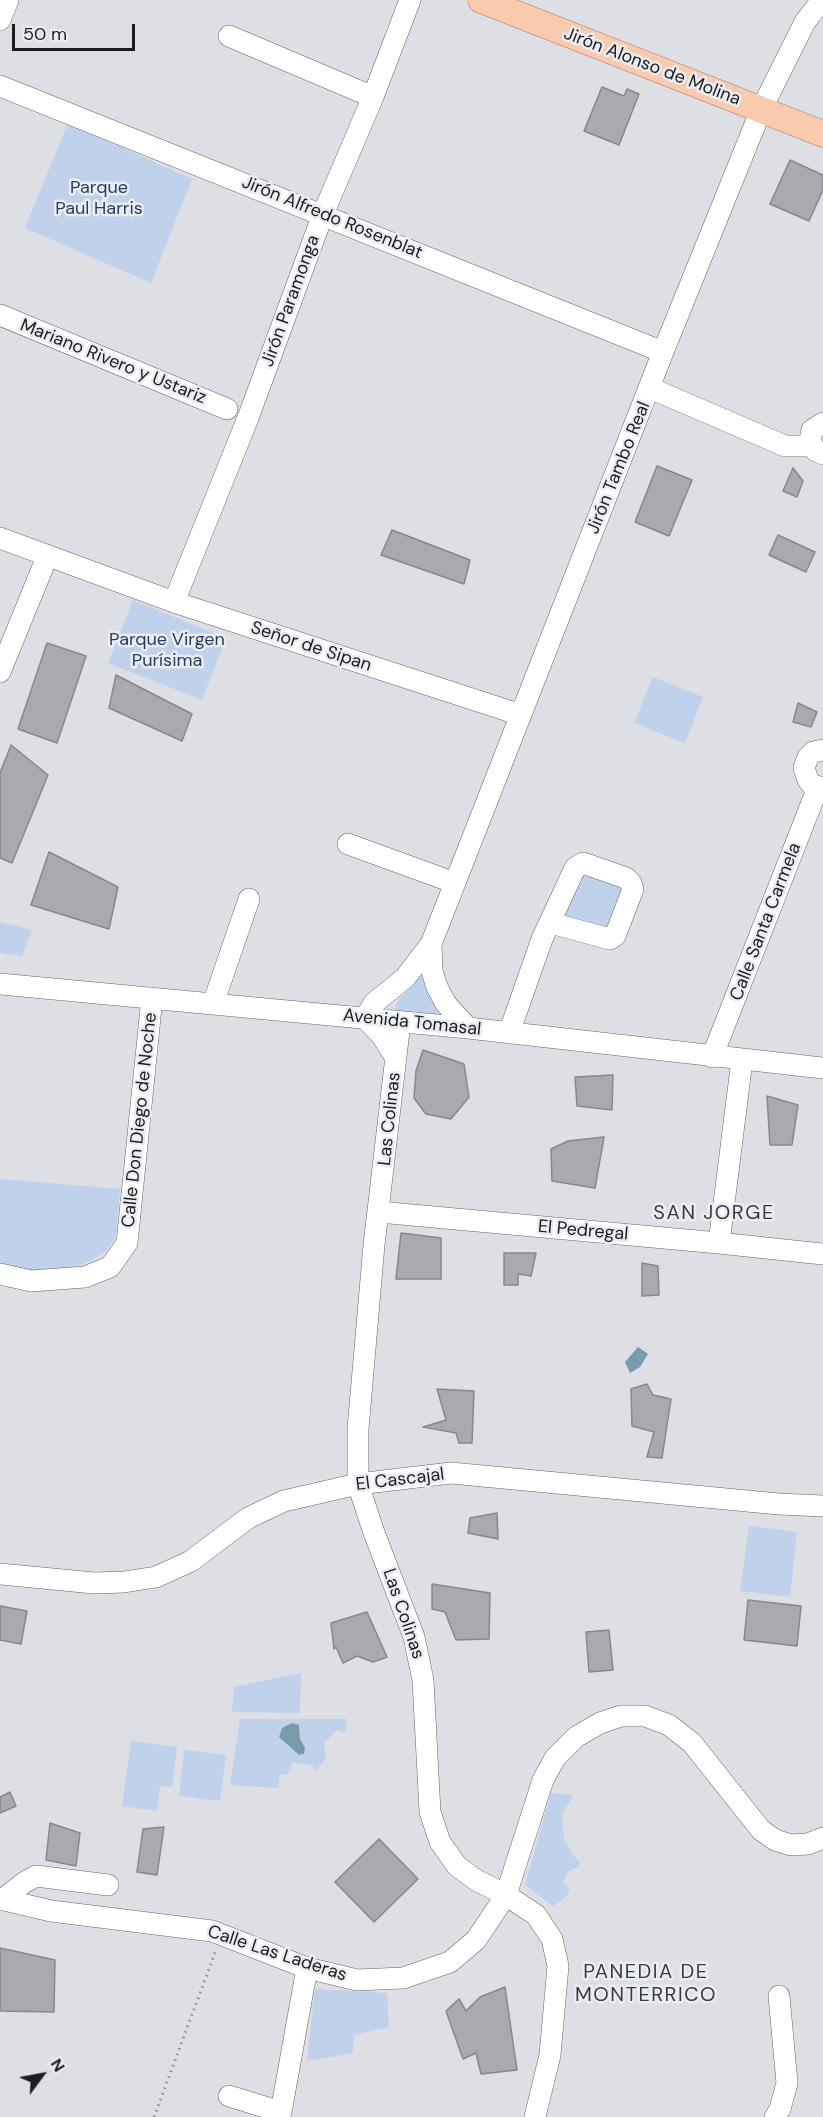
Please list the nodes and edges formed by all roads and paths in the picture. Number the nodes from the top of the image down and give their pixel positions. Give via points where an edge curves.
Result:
1 (8, 0) edge
2 (410, 0) edge
3 (481, 0) edge
4 (822, 0) edge
5 (0, 20) edge
6 (230, 36) dead end
7 (0, 86) edge
8 (373, 97) junction
9 (761, 110) junction
10 (823, 134) edge
11 (323, 214) junction
12 (0, 315) edge
13 (663, 352) junction
14 (651, 388) junction
15 (226, 409) dead end
16 (823, 423) edge
17 (818, 450) edge
18 (0, 538) edge
19 (47, 556) junction
20 (174, 602) junction
21 (0, 672) edge
22 (521, 715) junction
23 (823, 750) edge
24 (820, 788) edge
25 (348, 844) dead end
26 (455, 883) junction
27 (249, 899) dead end
28 (551, 923) dead end
29 (431, 944) junction
30 (0, 984) edge
31 (152, 998) junction
32 (213, 1004) junction
33 (365, 1018) junction
34 (400, 1022) junction
35 (468, 1028) junction
36 (509, 1033) junction
37 (712, 1057) junction
38 (396, 1058) junction
39 (742, 1060) junction
40 (823, 1068) edge
41 (379, 1212) junction
42 (719, 1243) junction
43 (823, 1254) edge
44 (0, 1274) edge
45 (358, 1484) junction
46 (823, 1506) edge
47 (0, 1574) edge
48 (823, 1838) edge
49 (108, 1886) dead end
50 (506, 1895) junction
51 (1, 1900) edge
52 (222, 1935) junction
53 (307, 1968) junction
54 (779, 1996) dead end
55 (229, 2096) dead end
56 (154, 2117) edge
57 (535, 2117) edge
58 (775, 2117) edge

1 - 5 street
2 - 8 street, Jirón Paramonga
3 - 9 main road, Jirón Alonso de Molina
4 - 9 street, Jirón Tambo Real via 805,22
6 - 8 street
7 - 11 street, Jirón Alfredo Rosenblat
8 - 11 street, Jirón Paramonga
9 - 10 main road, Jirón Alonso de Molina
9 - 13 street, Jirón Tambo Real
11 - 13 street, Jirón Alfredo Rosenblat
11 - 20 street, Jirón Paramonga via 248,418
12 - 15 street, Mariano Rivero y Ustariz
13 - 14 street, Jirón Tambo Real
14 - 17 street via 785,446
14 - 22 street, Jirón Tambo Real
16 - 17 street via 812,430 810,441
18 - 19 street, Señor de Sipan
19 - 20 street, Señor de Sipan
19 - 21 street
20 - 22 street, Señor de Sipan
22 - 26 street, Jirón Tambo Real
23 - 24 street, Calle Santa Carmela via 813,752 804,768 807,780
24 - 37 street, Calle Santa Carmela
25 - 26 street
26 - 29 street, Jirón Tambo Real
27 - 32 street
28 - 36 street
29 - 33 street, Jirón Tambo Real via 405,978 374,1003
29 - 35 street, Jirón Tambo Real via 437,987 446,1004
30 - 31 street, Avenida Tomasal
31 - 32 street, Avenida Tomasal
31 - 44 street, Calle Don Diego de Noche via 127,1243 110,1267 85,1277 31,1281
32 - 33 street, Avenida Tomasal
33 - 34 street, Avenida Tomasal
33 - 38 street, Las Colinas
34 - 35 street, Avenida Tomasal
34 - 38 street, Las Colinas
35 - 36 street, Avenida Tomasal
36 - 37 street, Avenida Tomasal
37 - 39 street, Avenida Tomasal
38 - 41 street, Las Colinas
39 - 40 street, Avenida Tomasal
39 - 42 street
41 - 42 street, El Pedregal
41 - 45 street, Las Colinas via 359,1418
42 - 43 street, El Pedregal
45 - 46 street, El Cascajal via 451,1473
45 - 47 street, El Cascajal via 284,1501 248,1518 191,1561 156,1578 94,1583
45 - 50 street, Las Colinas via 414,1637 423,1680 430,1812 440,1842 457,1866
48 - 50 street, Calle Las Laderas via 791,1845 775,1840 761,1830 692,1743 669,1725 645,1716 621,1716 576,1737 555,1758 543,1780
49 - 51 street via 36,1876
50 - 53 street, Calle Las Laderas via 477,1940 450,1962 403,1977 357,1980
50 - 57 street, Las Colinas via 536,1915 552,1939 558,1966 550,2055
51 - 52 street, Calle Las Laderas via 51,1911 212,1930
52 - 53 street, Calle Las Laderas
52 - 56 path
53 - 55 street via 281,2112
54 - 58 street via 787,2083

